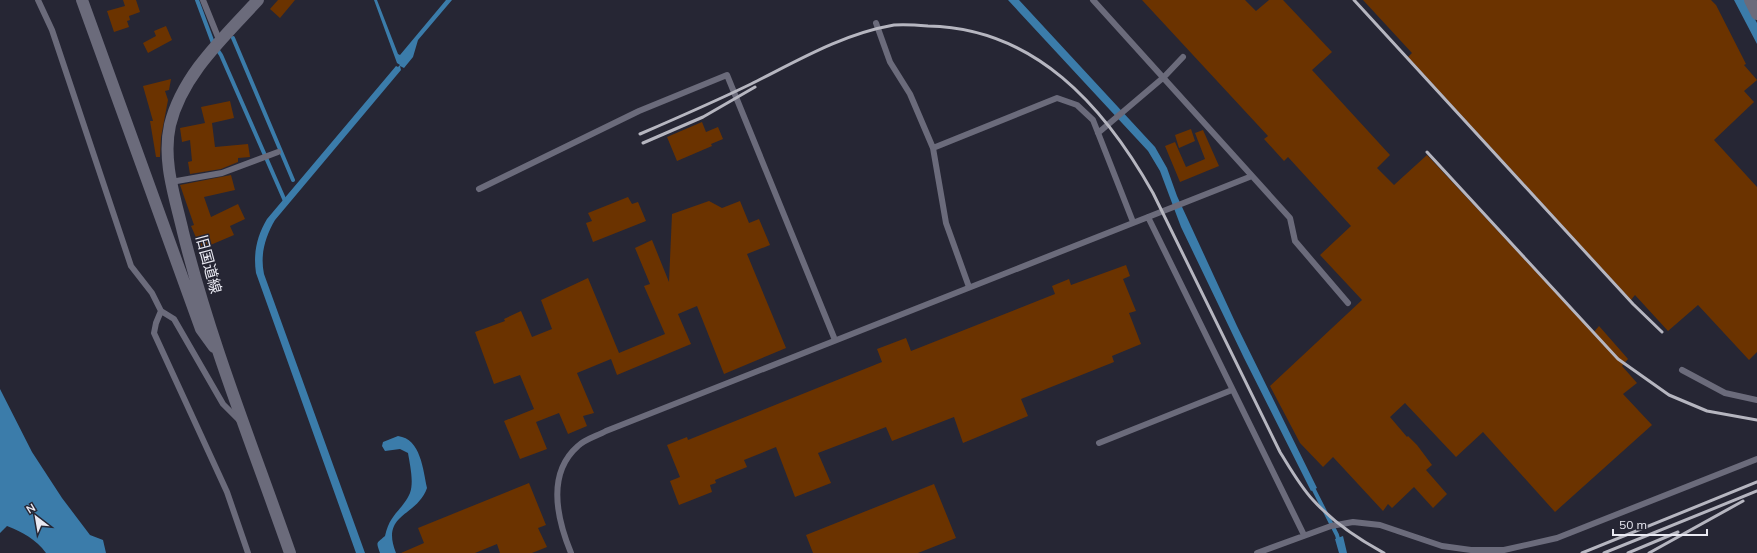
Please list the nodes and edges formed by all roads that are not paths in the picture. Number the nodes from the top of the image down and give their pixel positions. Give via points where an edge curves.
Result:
1 (38, 0) edge
2 (82, 0) edge
3 (203, 0) edge
4 (258, 0) edge
5 (1093, 0) edge
6 (1750, 0) edge
7 (1757, 14) edge
8 (876, 24) dead end
9 (220, 42) junction
10 (1183, 57) dead end
11 (1164, 76) junction
12 (1098, 133) junction
13 (933, 148) junction
14 (278, 152) dead end
15 (1252, 176) junction
16 (171, 182) junction
17 (479, 189) dead end
18 (1148, 217) junction
19 (1133, 222) junction
20 (969, 287) junction
21 (1348, 303) dead end
22 (161, 311) junction
23 (835, 340) junction
24 (221, 357) junction
25 (1682, 370) dead end
26 (1232, 390) junction
27 (1757, 400) edge
28 (245, 425) junction
29 (1099, 443) dead end
30 (1757, 459) edge
31 (1304, 535) junction
32 (1504, 551) edge
33 (1261, 552) edge
34 (248, 553) edge
35 (290, 553) edge
36 (571, 553) edge

1 - 22 lane via 52,30 131,266 152,293
2 - 24 street via 201,329
3 - 9 lane
4 - 9 street, 旧国道線
5 - 11 lane
6 - 7 street
8 - 13 lane via 890,62 910,94
9 - 16 street, 旧国道線 via 185,86 176,106 170,126 167,152
10 - 11 lane
11 - 12 lane
11 - 15 lane
12 - 13 lane via 1093,120 1077,105 1057,98
12 - 19 lane
13 - 20 lane via 946,223
14 - 16 lane via 222,173
15 - 18 lane
15 - 21 lane via 1290,218 1295,241
16 - 24 street, 旧国道線 via 196,285
17 - 23 lane via 639,111 727,75
18 - 19 lane
18 - 26 lane
19 - 20 lane
20 - 23 lane
22 - 28 lane via 174,319 223,404
22 - 34 lane via 154,333 227,492
23 - 36 lane via 606,431 579,445 566,460 558,483 557,506 562,531
24 - 28 street, 旧国道線
25 - 27 lane via 1725,393
26 - 29 lane
26 - 31 lane
28 - 35 street, 旧国道線
30 - 32 lane via 1557,538
31 - 32 lane via 1353,522 1380,525 1442,546
31 - 33 lane

